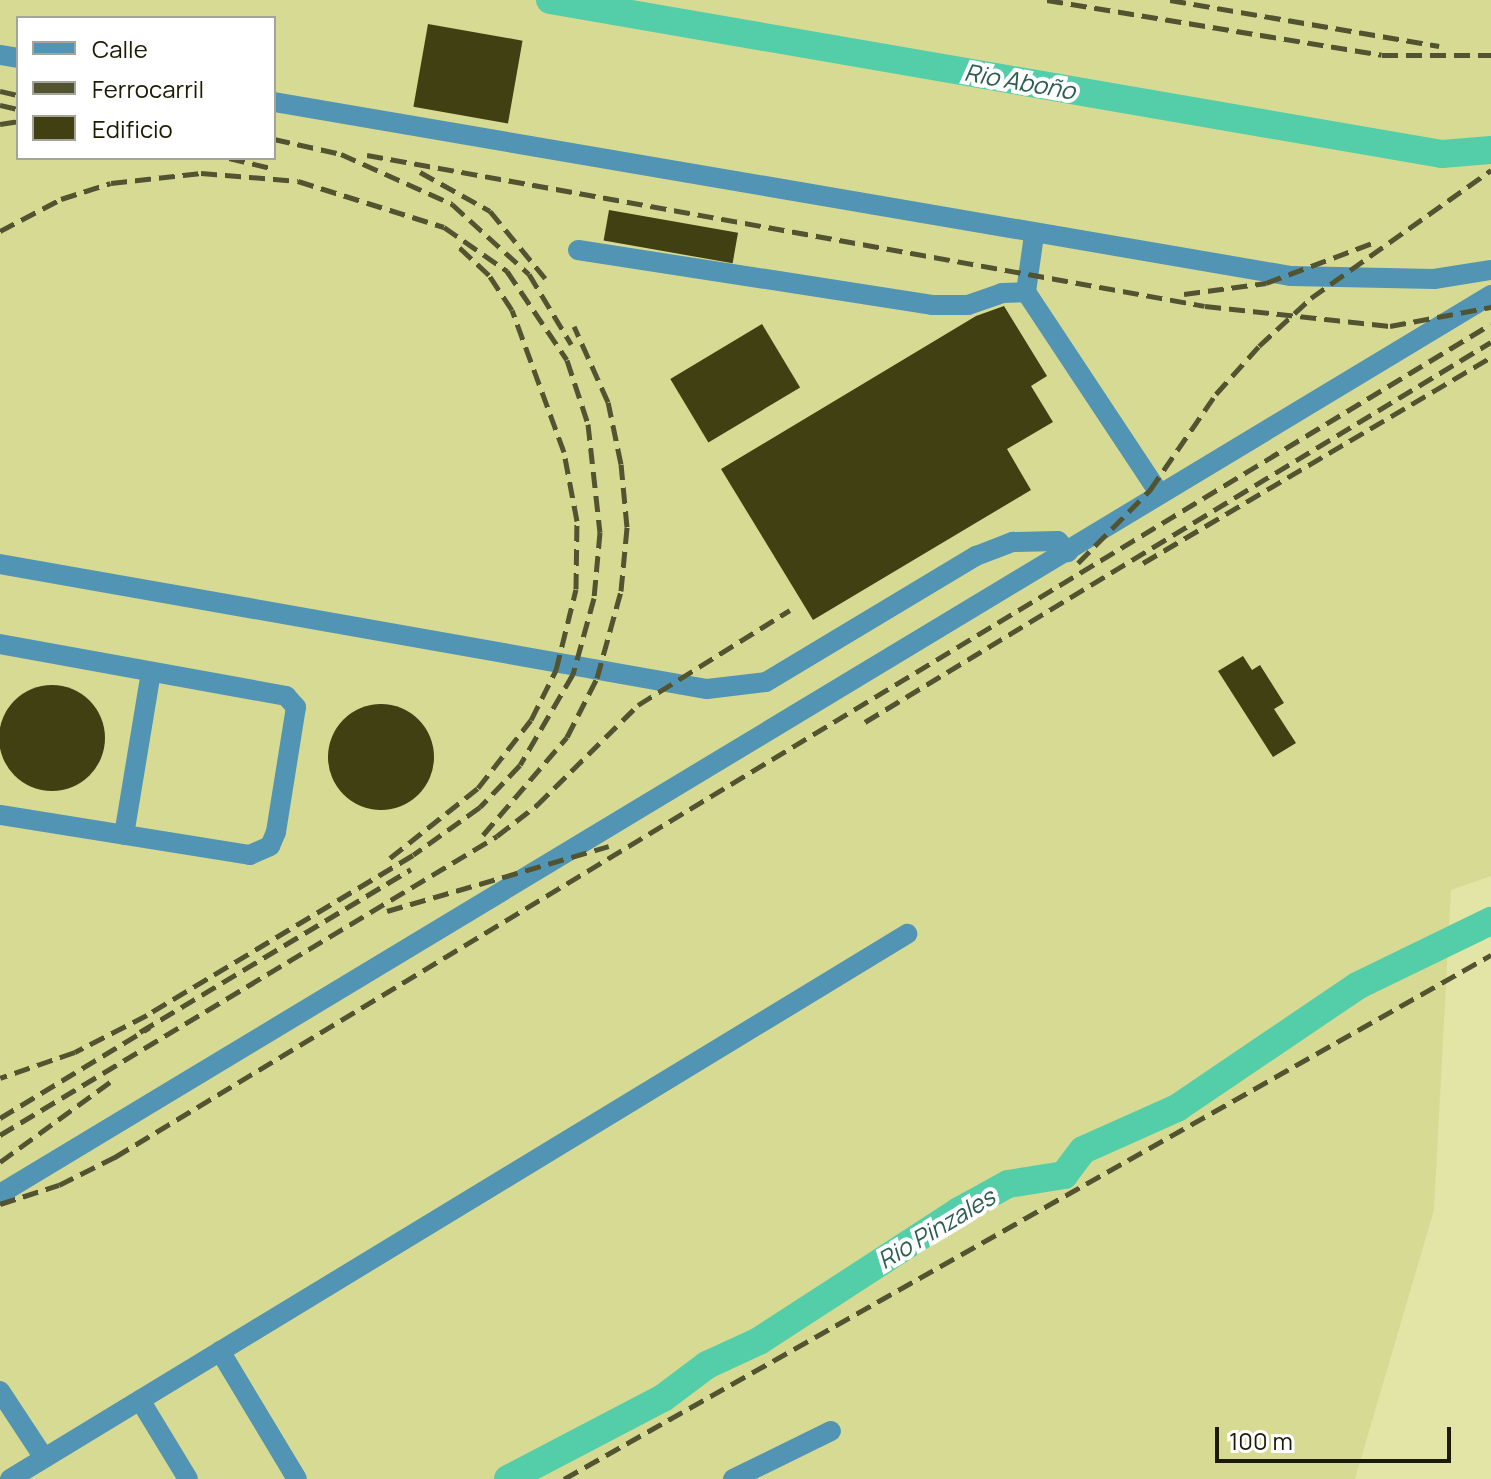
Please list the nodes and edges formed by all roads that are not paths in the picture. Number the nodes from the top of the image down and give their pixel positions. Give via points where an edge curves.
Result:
1 (276, 102) edge
2 (1034, 235) junction
3 (578, 250) dead end
4 (1491, 270) edge
5 (1026, 292) junction
6 (1491, 295) edge
7 (1159, 493) junction
8 (1068, 552) junction
9 (0, 564) edge
10 (0, 644) edge
11 (151, 672) junction
12 (0, 815) edge
13 (124, 835) junction
14 (907, 934) dead end
15 (0, 1194) edge
16 (220, 1351) junction
17 (0, 1391) edge
18 (140, 1400) junction
19 (831, 1431) dead end
20 (44, 1458) junction
21 (10, 1479) edge
22 (188, 1479) edge
23 (297, 1479) edge
24 (733, 1479) edge

1 - 2 lane
2 - 4 lane via 1336,280 1434,279
2 - 5 lane
3 - 5 lane via 932,305 968,305 1002,293
5 - 7 lane
6 - 7 lane
7 - 8 lane
8 - 9 lane via 1058,541 1013,542 988,551 766,682 707,689
8 - 15 lane
10 - 11 lane
11 - 13 lane
11 - 13 lane via 286,696 296,707 276,832 270,846 250,855
12 - 13 lane
14 - 16 lane
16 - 18 lane
16 - 23 lane
17 - 20 lane
18 - 20 lane
18 - 22 lane
19 - 24 lane
20 - 21 lane

